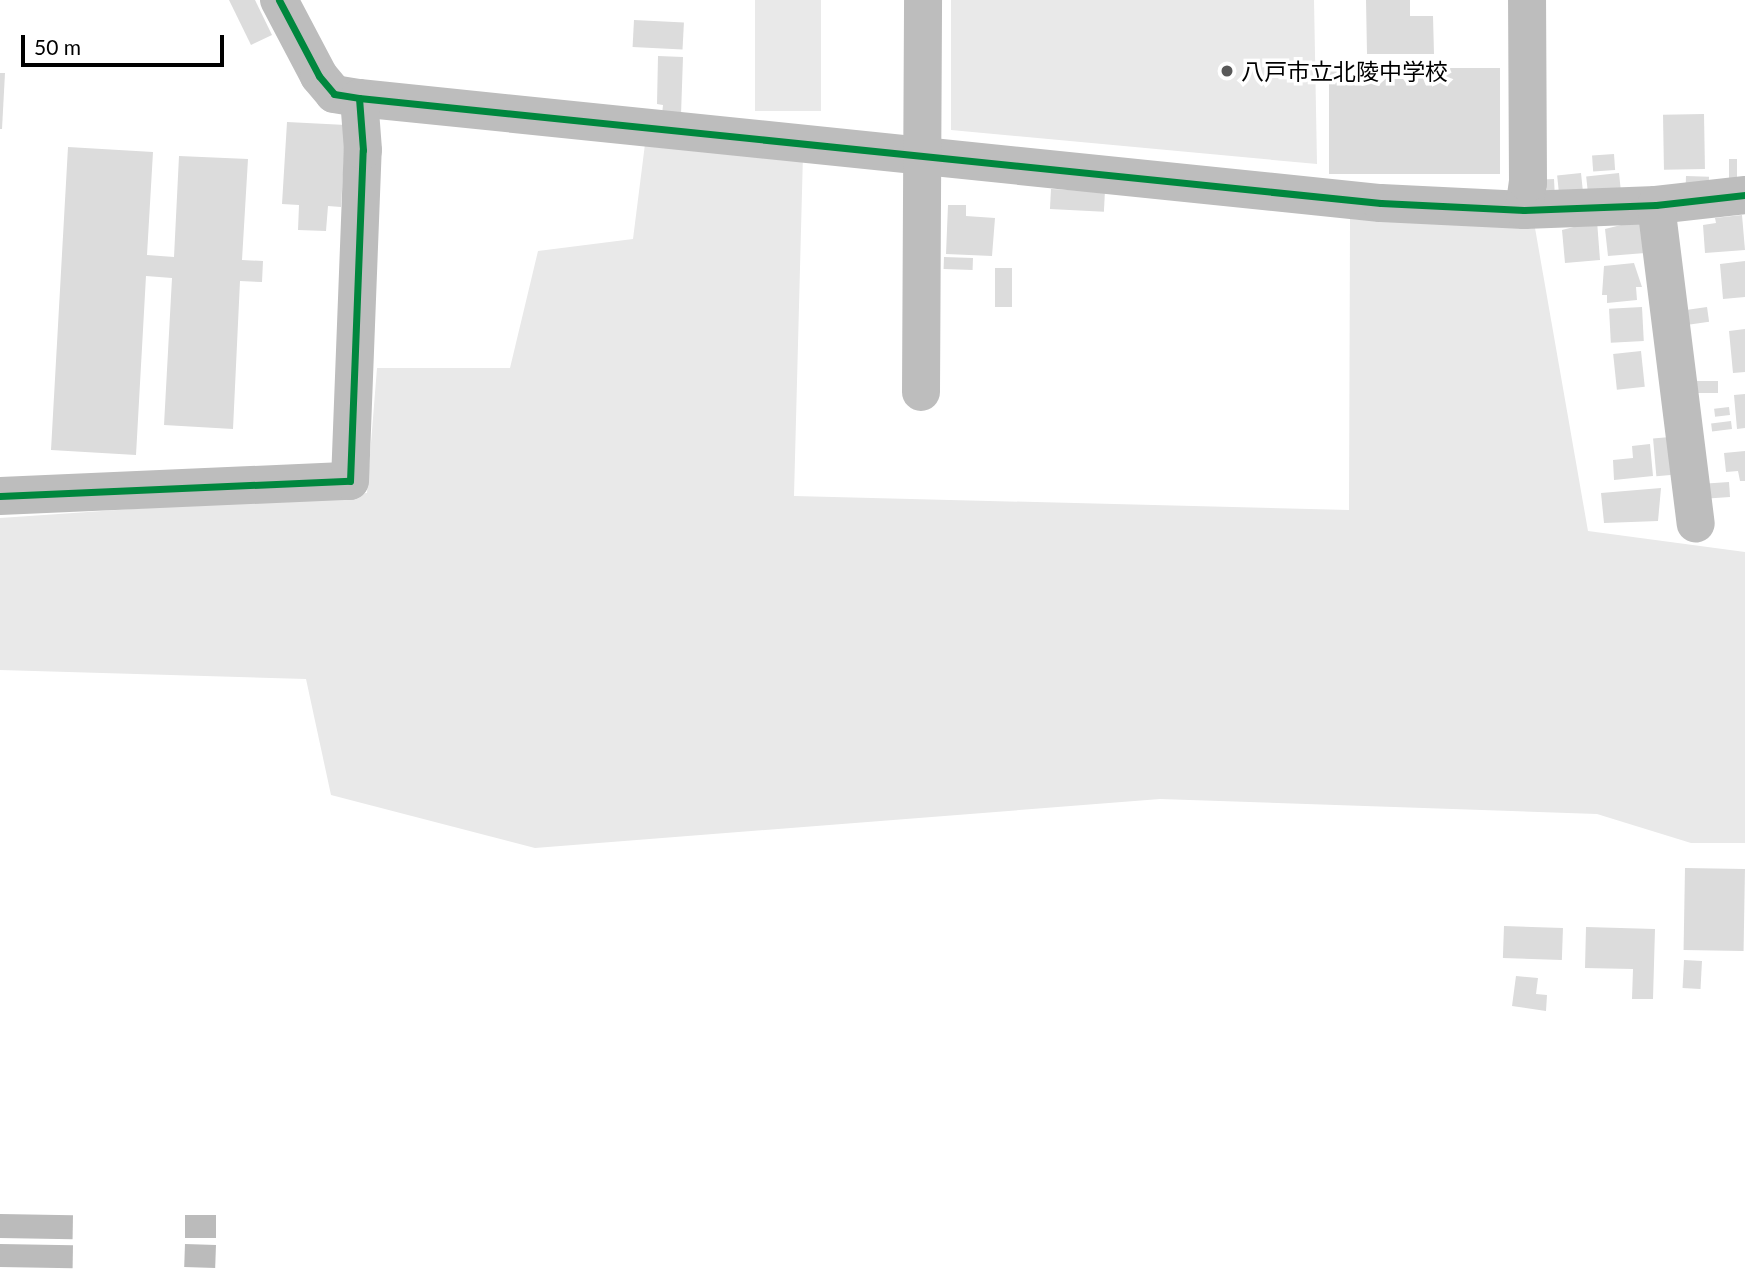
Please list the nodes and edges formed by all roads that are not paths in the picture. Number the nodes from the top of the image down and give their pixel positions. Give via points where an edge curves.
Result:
1 (279, 0) edge
2 (923, 0) edge
3 (1527, 0) edge
4 (359, 98) junction
5 (925, 156) junction
6 (1745, 195) edge
7 (1656, 205) junction
8 (1524, 210) junction
9 (921, 392) dead end
10 (0, 496) edge
11 (1696, 524) dead end

1 - 4 street via 319,76 334,94
2 - 5 street
3 - 8 street via 1528,183
4 - 5 street
4 - 10 street via 363,150 350,481 261,481
5 - 8 street via 1235,191
5 - 9 street
6 - 7 street
7 - 8 street
7 - 11 street

